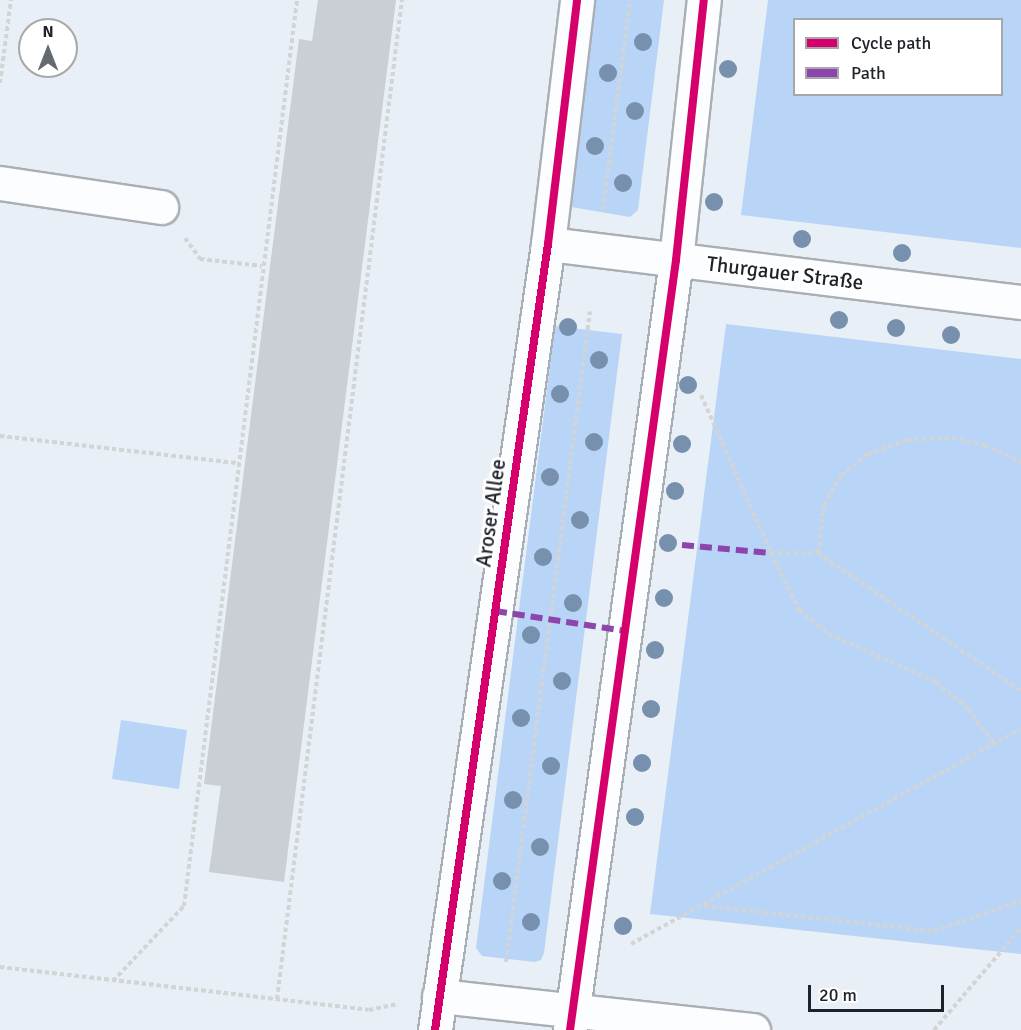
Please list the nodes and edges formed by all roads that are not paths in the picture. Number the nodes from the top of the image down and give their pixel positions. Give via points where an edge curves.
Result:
1 (577, 0) edge
2 (704, 0) edge
3 (0, 183) edge
4 (161, 207) road end
5 (548, 244) junction
6 (676, 260) junction
7 (1021, 302) edge
8 (439, 996) junction
9 (572, 1019) edge
10 (435, 1030) edge
11 (753, 1030) edge

1 - 5 main road, Aroser Allee
2 - 6 main road
3 - 4 main road
5 - 6 main road, Thurgauer Straße
5 - 8 main road, Aroser Allee
6 - 7 main road, Thurgauer Straße
6 - 9 main road
8 - 9 main road via 501,1002
8 - 10 main road, Aroser Allee
9 - 11 main road

